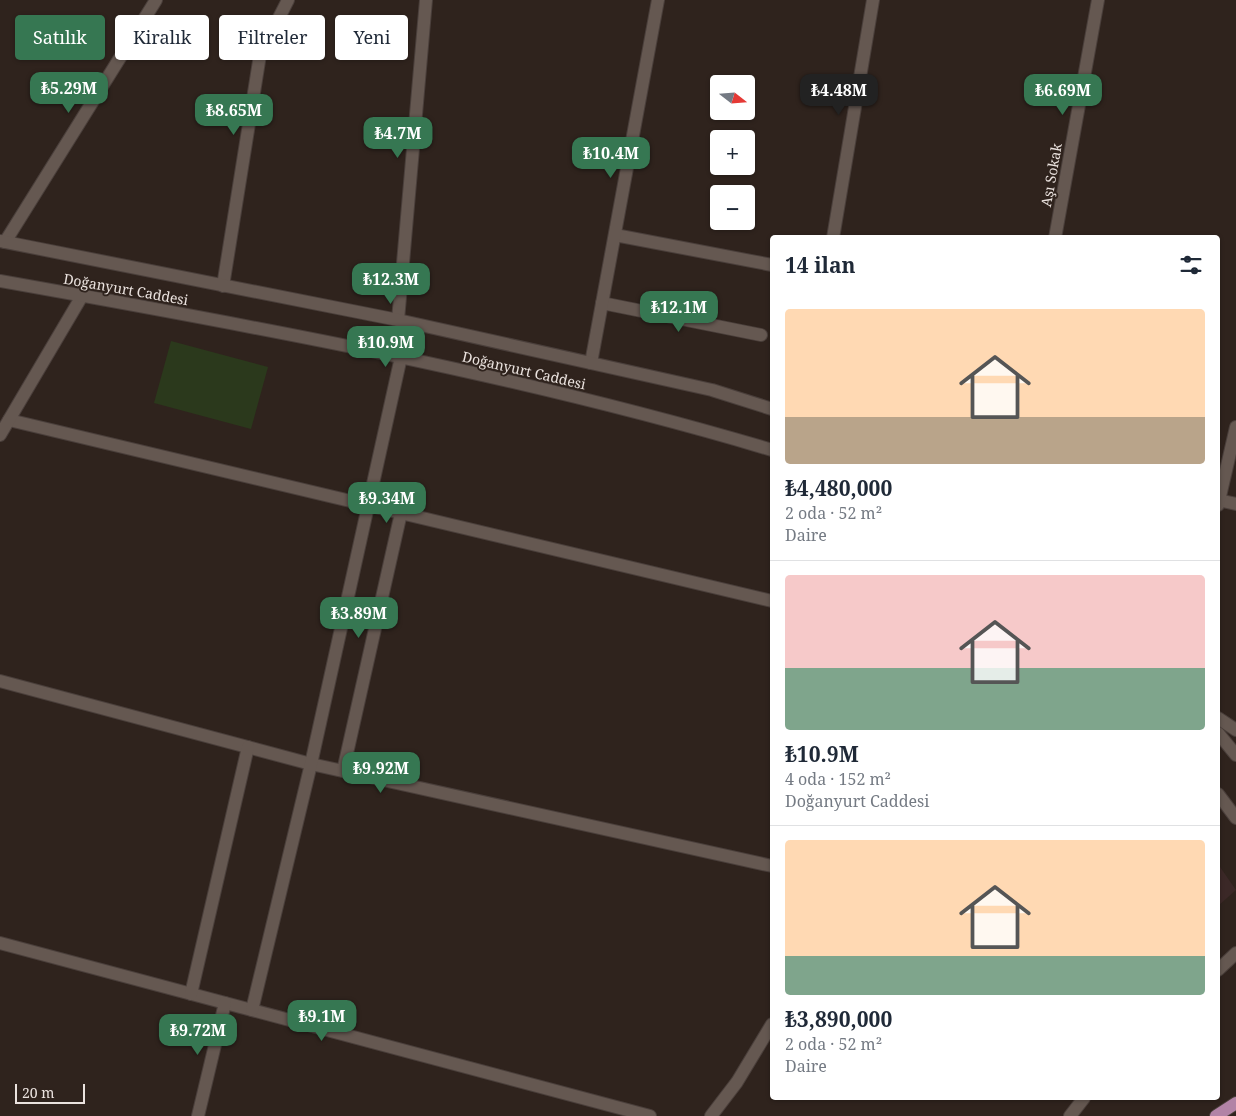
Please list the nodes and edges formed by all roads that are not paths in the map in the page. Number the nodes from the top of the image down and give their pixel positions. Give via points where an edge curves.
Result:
1 (156, 0) edge
2 (288, 0) edge
3 (426, 0) edge
4 (658, 0) edge
5 (873, 0) edge
6 (1098, 0) edge
7 (615, 235) junction
8 (834, 235) edge
9 (1056, 235) edge
10 (3, 242) edge
11 (770, 265) edge
12 (0, 281) edge
13 (224, 286) junction
14 (82, 296) junction
15 (602, 303) junction
16 (398, 320) junction
17 (761, 335) dead end
18 (401, 357) junction
19 (591, 363) junction
20 (770, 408) edge
21 (8, 420) junction
22 (1236, 427) edge
23 (0, 435) edge
24 (770, 449) edge
25 (1220, 494) edge
26 (1220, 502) edge
27 (1236, 504) edge
28 (369, 505) junction
29 (401, 513) junction
30 (770, 600) edge
31 (0, 681) edge
32 (1220, 719) edge
33 (1236, 730) edge
34 (1220, 735) edge
35 (248, 748) junction
36 (1236, 755) edge
37 (311, 764) junction
38 (343, 771) junction
39 (1220, 797) edge
40 (1236, 818) edge
41 (770, 866) edge
42 (0, 943) edge
43 (1236, 953) edge
44 (1220, 968) edge
45 (191, 994) junction
46 (225, 1003) junction
47 (252, 1010) junction
48 (770, 1027) edge
49 (1082, 1100) edge
50 (1236, 1103) edge
51 (198, 1116) edge
52 (650, 1116) edge
53 (711, 1116) edge
54 (1070, 1116) edge
55 (1216, 1116) edge

1 - 10 street
2 - 13 street via 260,55
3 - 16 street
4 - 7 street
5 - 8 street
6 - 9 street, Aşı Sokak
7 - 11 street
7 - 15 street
10 - 13 street, Doğanyurt Caddesi
12 - 14 street, Doğanyurt Caddesi
13 - 16 street, Doğanyurt Caddesi
14 - 18 street, Doğanyurt Caddesi
14 - 21 street
15 - 17 street
15 - 19 street
16 - 19 street, Doğanyurt Caddesi
18 - 24 street, Doğanyurt Caddesi via 630,411
18 - 28 street
19 - 20 street, Doğanyurt Caddesi via 712,390
21 - 23 street
21 - 28 street
22 - 25 street
26 - 27 street
28 - 29 street
28 - 37 street
29 - 30 street
29 - 38 street
31 - 35 street
32 - 33 street
34 - 36 street
35 - 37 street
35 - 45 street
37 - 38 street
37 - 47 street
38 - 41 street
39 - 40 street
42 - 45 street
43 - 44 street
45 - 46 street
46 - 47 street
46 - 51 street
47 - 52 street
48 - 53 street via 737,1082
49 - 54 street
50 - 55 main road

